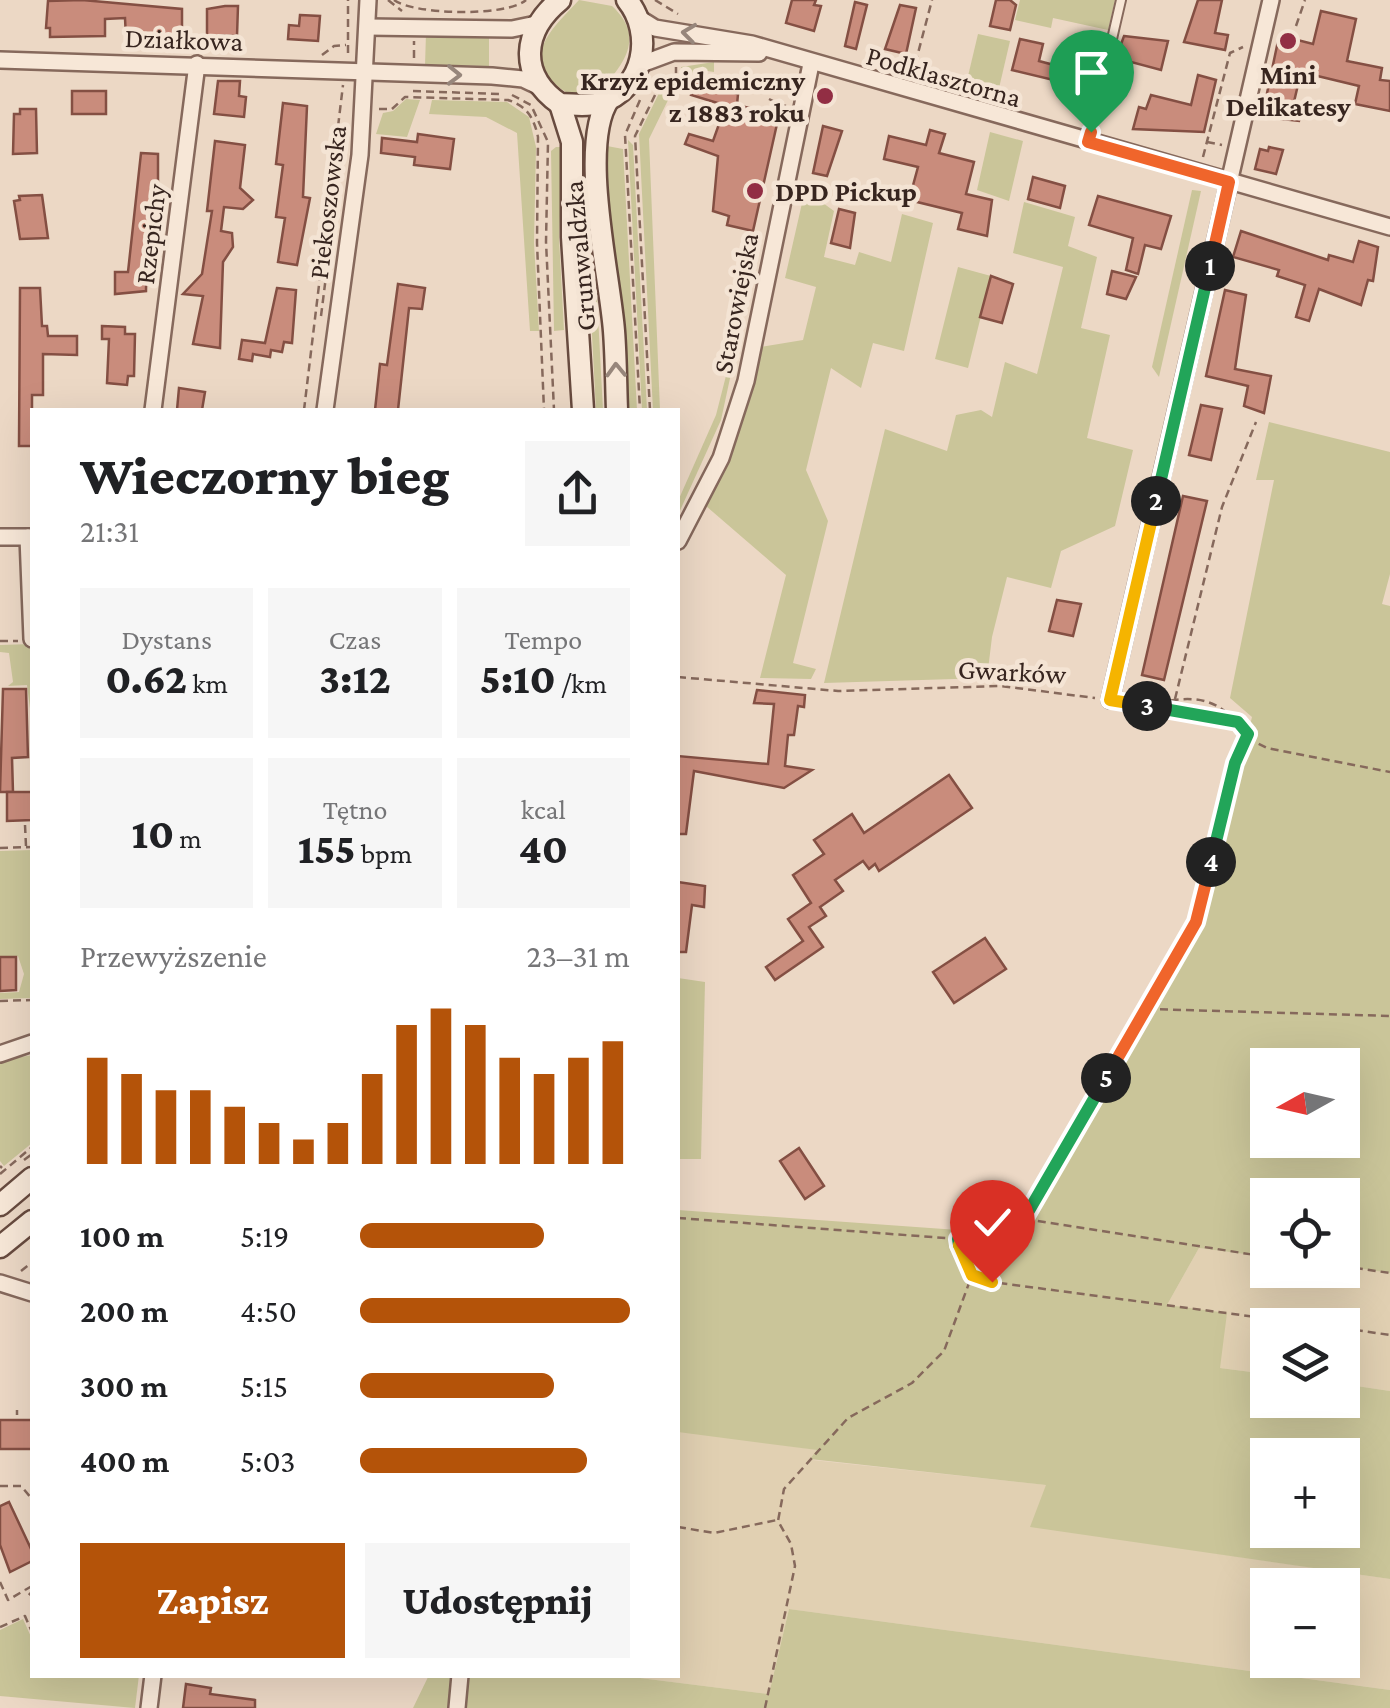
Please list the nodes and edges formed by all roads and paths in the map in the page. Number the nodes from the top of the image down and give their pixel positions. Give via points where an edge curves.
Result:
1 (348, 0) edge
2 (368, 0) edge
3 (388, 0) edge
4 (394, 0) edge
5 (526, 0) edge
6 (560, 0) edge
7 (627, 0) edge
8 (655, 0) edge
9 (932, 0) edge
10 (1120, 0) edge
11 (1272, 0) edge
12 (1305, 0) edge
13 (644, 9) edge
14 (415, 15) dead end
15 (536, 24) junction
16 (1296, 26) dead end
17 (368, 27) junction
18 (414, 34) dead end
19 (773, 53) junction
20 (348, 56) dead end
21 (0, 60) edge
22 (685, 62) dead end
23 (676, 63) junction
24 (196, 64) junction
25 (812, 64) junction
26 (414, 65) dead end
27 (639, 65) junction
28 (664, 69) dead end
29 (366, 73) junction
30 (345, 79) dead end
31 (912, 82) dead end
32 (540, 88) junction
33 (646, 89) dead end
34 (413, 92) dead end
35 (608, 99) junction
36 (769, 99) dead end
37 (560, 104) junction
38 (779, 104) junction
39 (374, 107) dead end
40 (792, 108) dead end
41 (776, 115) dead end
42 (1088, 142) junction
43 (1207, 142) dead end
44 (1228, 146) dead end
45 (1229, 182) junction
46 (1390, 227) edge
47 (153, 408) edge
48 (306, 408) edge
49 (325, 408) edge
50 (544, 408) edge
51 (554, 408) edge
52 (583, 408) edge
53 (617, 408) edge
54 (640, 408) edge
55 (650, 408) edge
56 (1256, 422) dead end
57 (30, 537) edge
58 (680, 537) edge
59 (0, 538) edge
60 (30, 615) edge
61 (30, 639) edge
62 (0, 641) edge
63 (680, 677) edge
64 (1175, 699) junction
65 (1110, 700) junction
66 (1144, 706) junction
67 (1238, 722) junction
68 (1248, 734) junction
69 (1390, 772) edge
70 (26, 824) dead end
71 (26, 847) junction
72 (30, 847) edge
73 (0, 848) edge
74 (30, 1000) edge
75 (0, 1002) edge
76 (1146, 1008) junction
77 (1390, 1016) edge
78 (30, 1044) edge
79 (0, 1054) edge
80 (30, 1149) edge
81 (3, 1171) edge
82 (30, 1180) edge
83 (0, 1205) edge
84 (680, 1218) edge
85 (1024, 1218) junction
86 (30, 1224) edge
87 (958, 1239) junction
88 (0, 1248) edge
89 (1250, 1253) edge
90 (30, 1264) edge
91 (1360, 1269) edge
92 (1390, 1273) edge
93 (972, 1275) junction
94 (6, 1280) edge
95 (30, 1292) edge
96 (1250, 1316) edge
97 (1360, 1331) edge
98 (1390, 1335) edge
99 (0, 1486) edge
100 (30, 1497) edge
101 (778, 1521) junction
102 (680, 1527) edge
103 (0, 1582) edge
104 (30, 1587) edge
105 (25, 1590) junction
106 (30, 1594) edge
107 (30, 1613) edge
108 (25, 1616) junction
109 (30, 1627) edge
110 (0, 1628) edge
111 (153, 1678) edge
112 (460, 1678) edge
113 (149, 1708) edge
114 (457, 1708) edge
115 (765, 1708) edge

1 - 20 path
2 - 17 street, Piekoszowska
3 - 14 path
4 - 5 path via 412,9 493,11
6 - 15 main road
7 - 13 main road
8 - 13 path via 677,14
9 - 31 path
10 - 42 lane
11 - 45 street
12 - 16 path
19 -> 13 street, Podklasztorna via 655,28
13 - 27 main road
15 - 17 street
15 - 32 main road via 529,59
17 - 29 street, Piekoszowska
18 - 26 path
19 - 25 street, Podklasztorna
19 - 27 street, Podklasztorna via 674,52
21 - 24 street, Działkowa
22 - 23 path
23 - 28 path
23 - 55 path via 676,74 653,96 636,136
24 - 29 street, Działkowa
24 - 47 street, Rzepichy
25 - 42 street, Podklasztorna
25 - 58 street, Starowiejska via 746,381 722,458
27 - 35 main road
29 -> 32 street via 514,78
29 - 49 street, Piekoszowska
30 - 48 path
32 - 37 main road
33 - 54 path via 625,135
34 - 51 path via 510,95 530,105 546,132
35 - 37 main road
53 -> 35 main road, Grunwaldzka via 598,176 598,119
36 - 38 path
37 - 52 main road, Grunwaldzka via 572,142
38 - 40 path
38 - 41 path
39 - 50 path via 388,111 402,98 421,96 512,100 534,120
42 - 45 street, Podklasztorna
43 - 44 path
45 - 46 street, Podklasztorna
45 - 65 street
56 - 64 path via 1222,507
57 - 59 street
57 - 60 street
61 - 62 path
63 - 65 path, Gwarków via 838,691 1001,686
64 - 66 path
64 - 67 path via 1218,702
65 - 66 path, Gwarków
66 - 67 path, Gwarków
67 - 68 path
68 - 69 path via 1268,748
68 - 76 path via 1196,922
70 - 71 path
71 - 72 path
71 - 73 path
74 - 75 path
76 - 77 path
76 - 85 path
78 - 79 street
80 - 81 path
82 - 83 main road
84 - 87 path
85 - 87 path via 1003,1234
85 - 89 path
86 - 88 main road
87 - 93 path
90 - 94 path
91 - 92 path
93 - 96 path
93 - 101 path via 944,1351 912,1383 848,1418 784,1489
94 - 95 street
97 - 98 path
99 - 100 path via 20,1486
101 - 102 path via 714,1534
101 - 115 path via 795,1566
103 - 105 path via 8,1600
104 - 105 path
105 - 106 path
107 - 108 path
108 - 109 path
108 - 110 path
111 - 113 street
112 - 114 street

